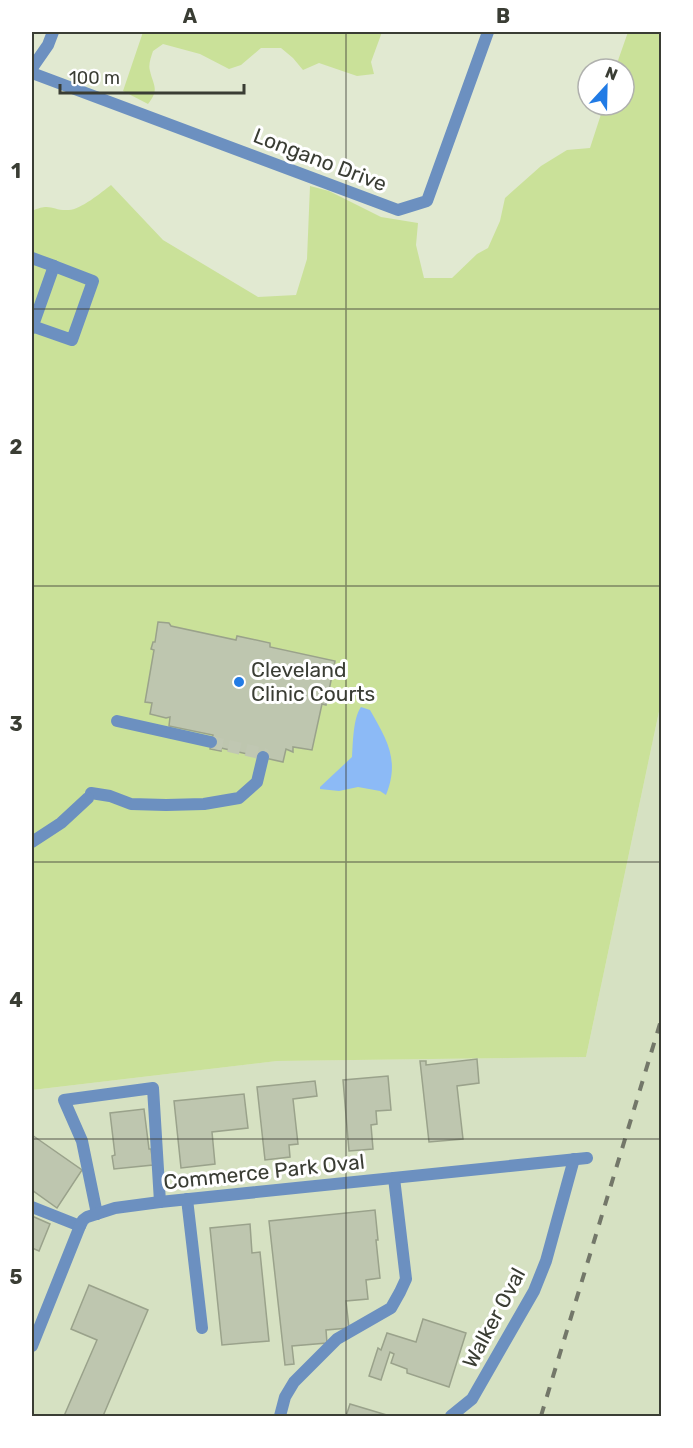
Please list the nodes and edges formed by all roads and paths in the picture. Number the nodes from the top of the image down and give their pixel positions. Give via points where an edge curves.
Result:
1 (53, 32) edge
2 (488, 32) edge
3 (32, 68) edge
4 (32, 73) edge
5 (32, 258) edge
6 (54, 266) junction
7 (32, 327) edge
8 (117, 721) dead end
9 (211, 742) tunnel mouth
10 (263, 757) dead end
11 (32, 842) edge
12 (581, 1159) joint
13 (394, 1178) junction
14 (187, 1199) junction
15 (160, 1202) junction
16 (32, 1207) edge
17 (97, 1214) junction
18 (80, 1226) junction
19 (202, 1328) dead end
20 (32, 1346) edge
21 (280, 1416) edge
22 (451, 1416) edge

1 - 3 street
2 - 4 street, Longano Drive via 427,201 398,210
5 - 6 street
6 - 7 street
6 - 7 street via 93,281 72,340
8 - 9 street
10 - 11 street via 257,782 239,798 204,804 154,805 90,796 62,823
12 - 13 street, Commerce Park Oval
12 - 22 street, Walker Oval via 534,1291 472,1399
13 - 14 street, Commerce Park Oval
13 - 21 street via 406,1279 400,1292 391,1308 337,1339 294,1382
14 - 15 street, Commerce Park Oval
14 - 19 street
15 - 17 street, Commerce Park Oval
15 - 17 street via 153,1088 64,1100 82,1141
16 - 18 street
17 - 18 street, Commerce Park Oval via 87,1217
18 - 20 street

